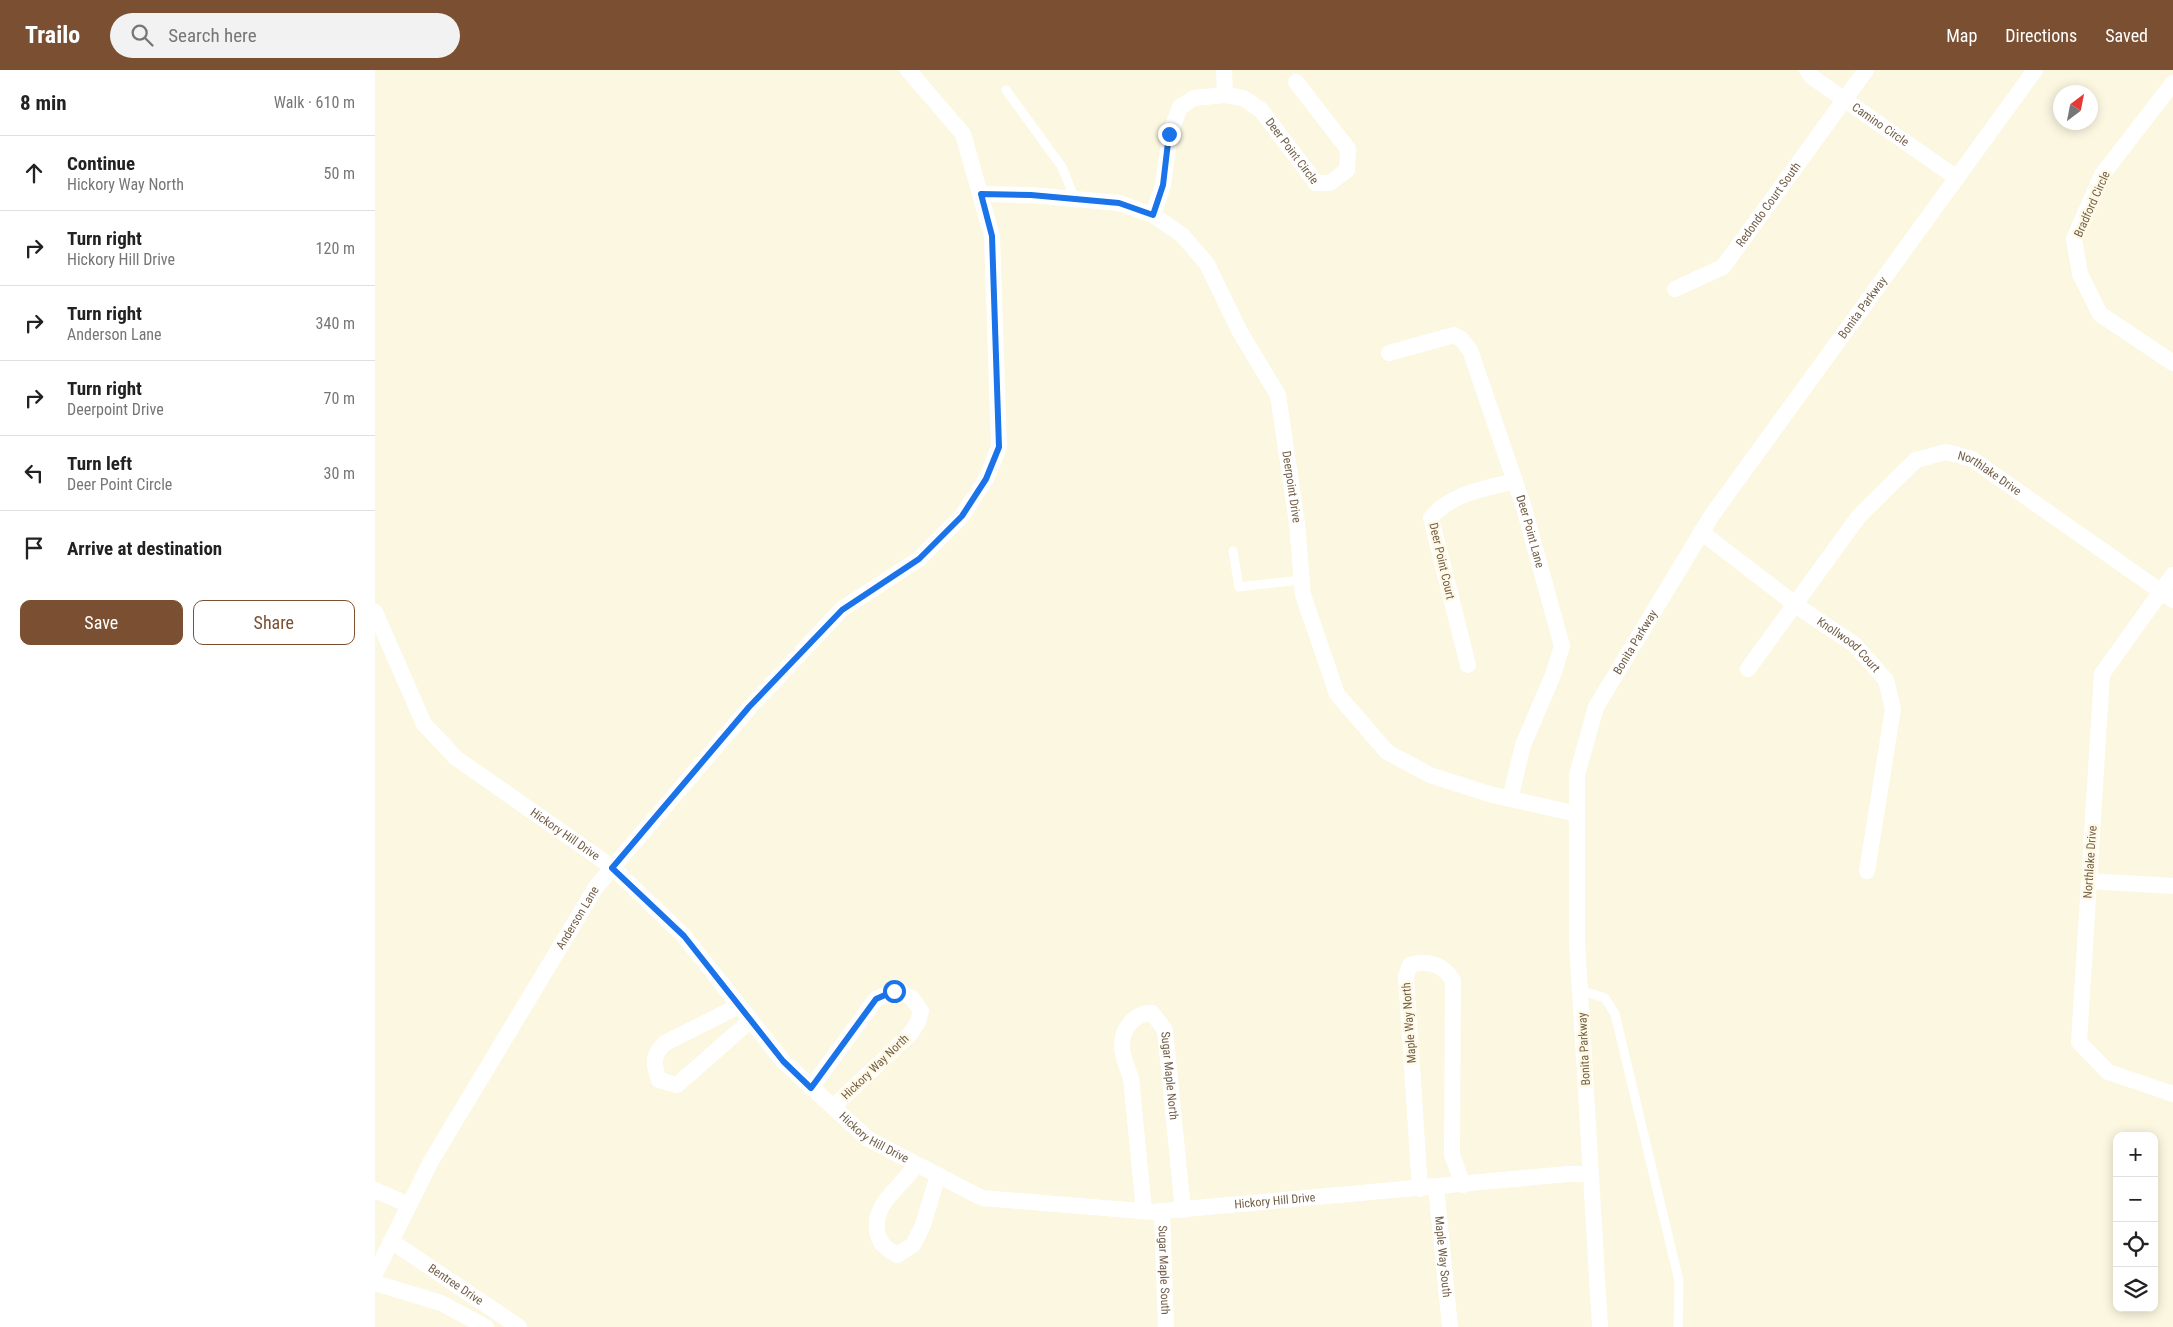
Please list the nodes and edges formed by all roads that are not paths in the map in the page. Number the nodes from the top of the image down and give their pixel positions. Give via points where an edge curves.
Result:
1 (908, 70) edge
2 (1224, 70) edge
3 (1807, 70) edge
4 (1866, 70) edge
5 (2035, 70) edge
6 (1296, 82) dead end
7 (2173, 83) edge
8 (1006, 90) dead end
9 (1225, 95) junction
10 (1846, 100) junction
11 (1957, 178) junction
12 (981, 194) junction
13 (1075, 199) junction
14 (1153, 215) junction
15 (1675, 289) dead end
16 (1389, 353) dead end
17 (2173, 363) edge
18 (1515, 481) junction
19 (1701, 532) junction
20 (1233, 551) dead end
21 (2173, 575) edge
22 (1301, 580) junction
23 (2167, 595) edge
24 (1796, 604) junction
25 (375, 612) edge
26 (1467, 665) dead end
27 (1748, 669) dead end
28 (1510, 799) junction
29 (1577, 814) junction
30 (612, 868) junction
31 (1867, 871) dead end
32 (2089, 881) junction
33 (2173, 886) edge
34 (1580, 990) junction
35 (739, 1006) junction
36 (751, 1020) junction
37 (811, 1088) junction
38 (2173, 1094) edge
39 (833, 1107) junction
40 (917, 1165) junction
41 (1591, 1174) junction
42 (938, 1175) junction
43 (1463, 1185) junction
44 (1436, 1187) junction
45 (1420, 1189) junction
46 (375, 1190) edge
47 (409, 1205) junction
48 (1183, 1210) junction
49 (1144, 1212) junction
50 (1162, 1212) junction
51 (391, 1242) junction
52 (375, 1274) edge
53 (375, 1283) edge
54 (486, 1327) edge
55 (519, 1327) edge
56 (1166, 1327) edge
57 (1450, 1327) edge
58 (1600, 1327) edge
59 (1678, 1327) edge

1 - 12 street, Anderson Lane via 963,134
2 - 9 street
3 - 10 street, Camino Circle
4 - 10 street, Redondo Court South
5 - 11 street, Bonita Parkway
6 - 9 street, Deer Point Circle via 1348,149 1347,170 1330,184 1316,183 1261,110 1243,98
7 - 17 street, Bradford Circle via 2102,175 2075,239 2079,274 2100,314
8 - 13 lane via 1062,167
9 - 14 street, Deer Point Circle via 1194,98 1180,107 1169,134 1163,185
10 - 11 street, Camino Circle
10 - 15 street, Redondo Court South via 1723,267
11 - 19 street, Bonita Parkway
12 - 13 street, Deerpoint Drive
12 - 30 street, Anderson Lane via 992,236 999,447 986,479 962,516 919,559 836,616 749,707
13 - 14 street, Deerpoint Drive via 1119,203
14 - 22 street, Deerpoint Drive via 1183,235 1207,264 1241,332 1278,395 1297,523
16 - 18 street, Deer Point Lane via 1453,335 1461,339 1470,350
18 - 26 street, Deer Point Court via 1454,498 1431,518
18 - 28 street, Deer Point Lane via 1562,646 1523,745
19 - 24 street, Knollwood Court
19 - 29 street, Bonita Parkway via 1596,707 1577,775
20 - 22 lane via 1239,587
21 - 23 street
22 - 28 street, Deerpoint Drive via 1303,595 1337,694 1387,752 1430,775
23 - 24 street, Northlake Drive via 1972,459 1946,452 1916,460 1859,516
23 - 32 street, Northlake Drive via 2102,674
24 - 27 street, Northlake Drive
24 - 31 street, Knollwood Court via 1855,645 1886,680 1893,708
25 - 30 street, Hickory Hill Drive via 427,728 455,758
28 - 29 street, Deerpoint Drive
29 - 34 street, Bonita Parkway
30 - 35 street, Hickory Hill Drive via 684,936
30 - 47 street, Anderson Lane via 596,887 430,1163
32 - 33 street
32 - 38 street, Northlake Drive via 2079,1042 2108,1072
34 - 41 street, Bonita Parkway
34 - 59 lane via 1605,998 1615,1014 1679,1281
35 - 36 street, Hickory Hill Drive
35 - 36 street via 665,1043 658,1050 653,1064 659,1080 677,1086
36 - 37 street, Hickory Hill Drive via 783,1061
37 - 39 street, Hickory Hill Drive
37 - 39 street, Hickory Way North via 876,999 894,991 912,998 921,1011 911,1033
39 - 40 street, Hickory Hill Drive via 869,1139
40 - 42 street, Hickory Hill Drive
40 - 42 street via 886,1200 876,1224 881,1243 897,1255 913,1245 923,1225
41 - 43 street, Hickory Hill Drive
41 - 58 street, Bonita Parkway
42 - 49 street, Hickory Hill Drive via 981,1198
43 - 44 street, Hickory Hill Drive
43 - 45 street, Maple Way North via 1452,1154 1453,981 1448,971 1424,961 1410,965 1406,976
44 - 45 street, Hickory Hill Drive
44 - 57 street, Maple Way South
45 - 48 street, Hickory Hill Drive
46 - 47 street
47 - 51 street, Anderson Lane
48 - 49 street, Sugar Maple North via 1165,1030 1153,1014 1146,1013 1130,1024 1122,1046 1131,1078
48 - 50 street, Hickory Hill Drive
49 - 50 street, Hickory Hill Drive
50 - 56 street, Sugar Maple South
51 - 52 street, Anderson Lane
51 - 55 street, Bentree Drive
53 - 54 street, Bentree Drive via 441,1303

